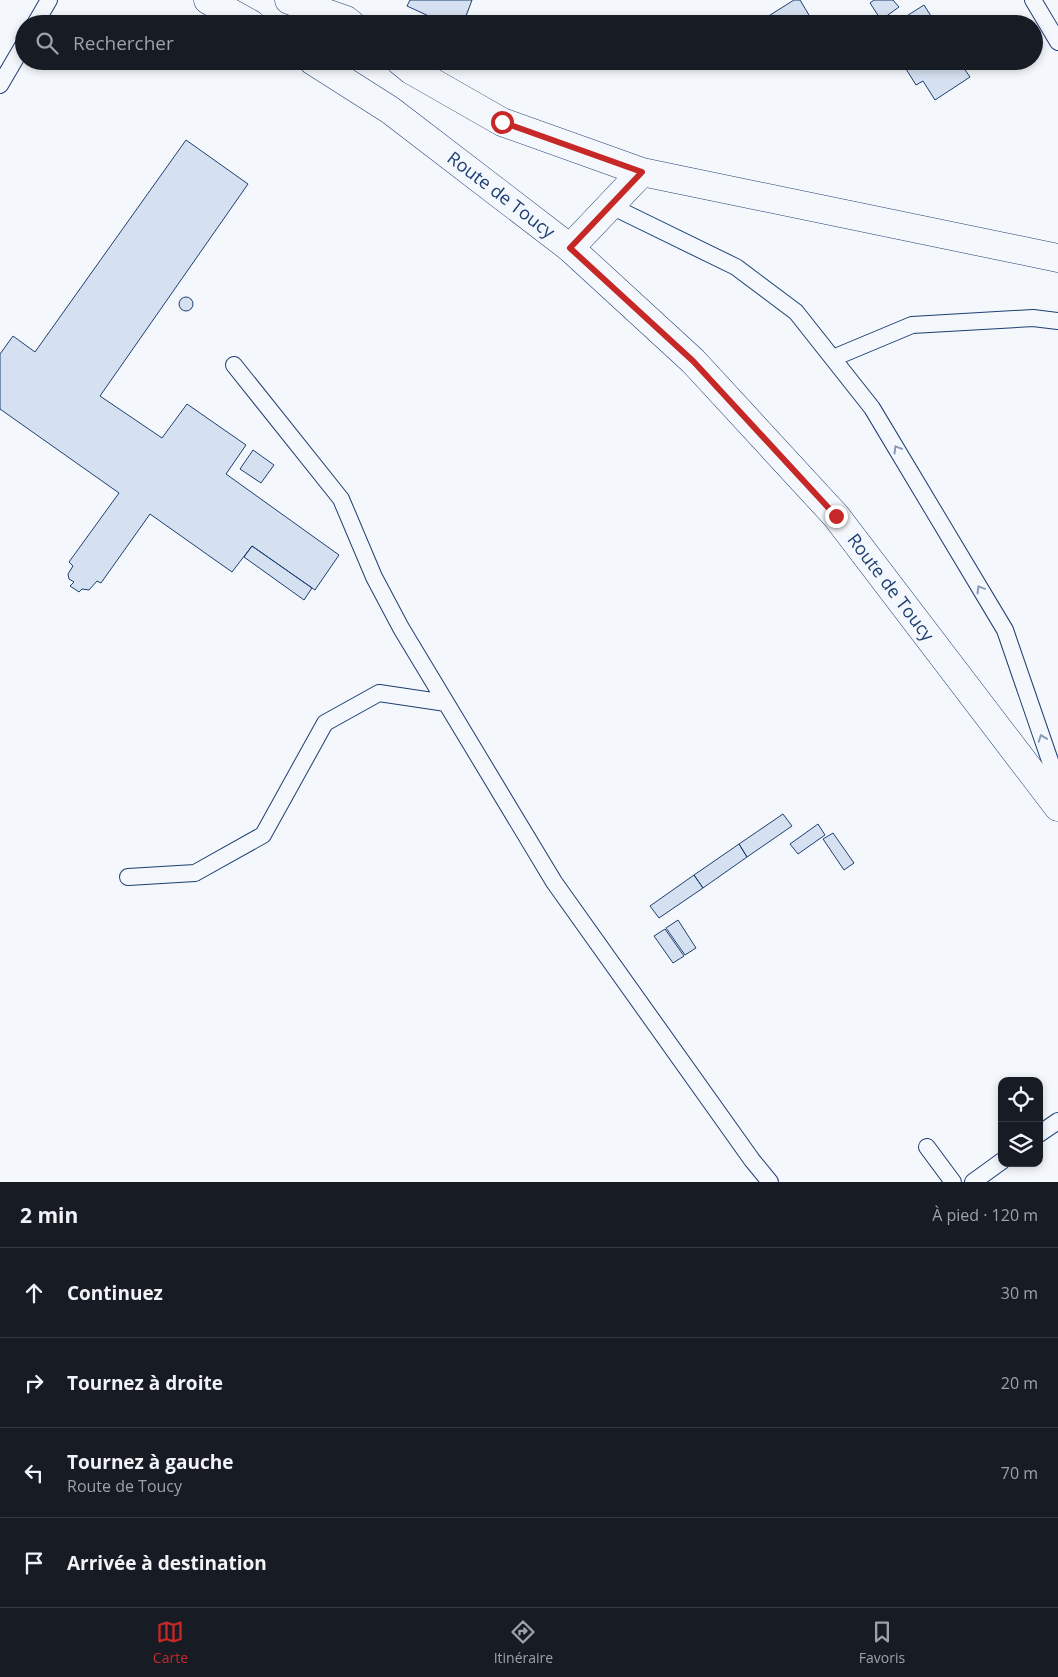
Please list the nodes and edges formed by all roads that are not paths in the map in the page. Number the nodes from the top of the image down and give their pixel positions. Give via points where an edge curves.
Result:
1 (49, 0) edge
2 (208, 0) edge
3 (289, 0) edge
4 (1033, 0) edge
5 (40, 15) edge
6 (235, 15) edge
7 (350, 15) edge
8 (1042, 15) edge
9 (1043, 17) edge
10 (1058, 42) edge
11 (15, 59) edge
12 (327, 70) edge
13 (411, 70) edge
14 (0, 85) edge
15 (642, 172) junction
16 (611, 206) junction
17 (570, 248) junction
18 (1058, 258) edge
19 (1058, 321) edge
20 (834, 358) junction
21 (234, 365) dead end
22 (446, 703) junction
23 (1058, 784) edge
24 (1058, 807) edge
25 (128, 877) dead end
26 (1058, 1121) edge
27 (1043, 1131) edge
28 (927, 1147) dead end
29 (998, 1164) edge
30 (770, 1182) edge
31 (953, 1182) edge
32 (973, 1182) edge

1 - 5 lane
2 - 6 main road
3 - 7 main road
4 - 8 lane
9 - 10 lane
11 - 14 lane
12 - 17 main road, Route de Toucy via 390,110
13 - 15 main road via 502,122
15 - 16 main road
15 - 18 main road
16 - 17 main road
16 - 20 lane via 736,267 796,312
17 - 24 main road, Route de Toucy via 693,361 836,516
19 - 20 lane via 1033,318 912,325
23 -> 20 lane via 1005,630 872,408
21 - 22 lane via 341,499 374,577
22 - 25 lane via 379,694 333,718 325,723 263,835 195,873
22 - 30 lane via 554,882
26 - 27 lane
28 - 31 lane
29 - 32 lane

